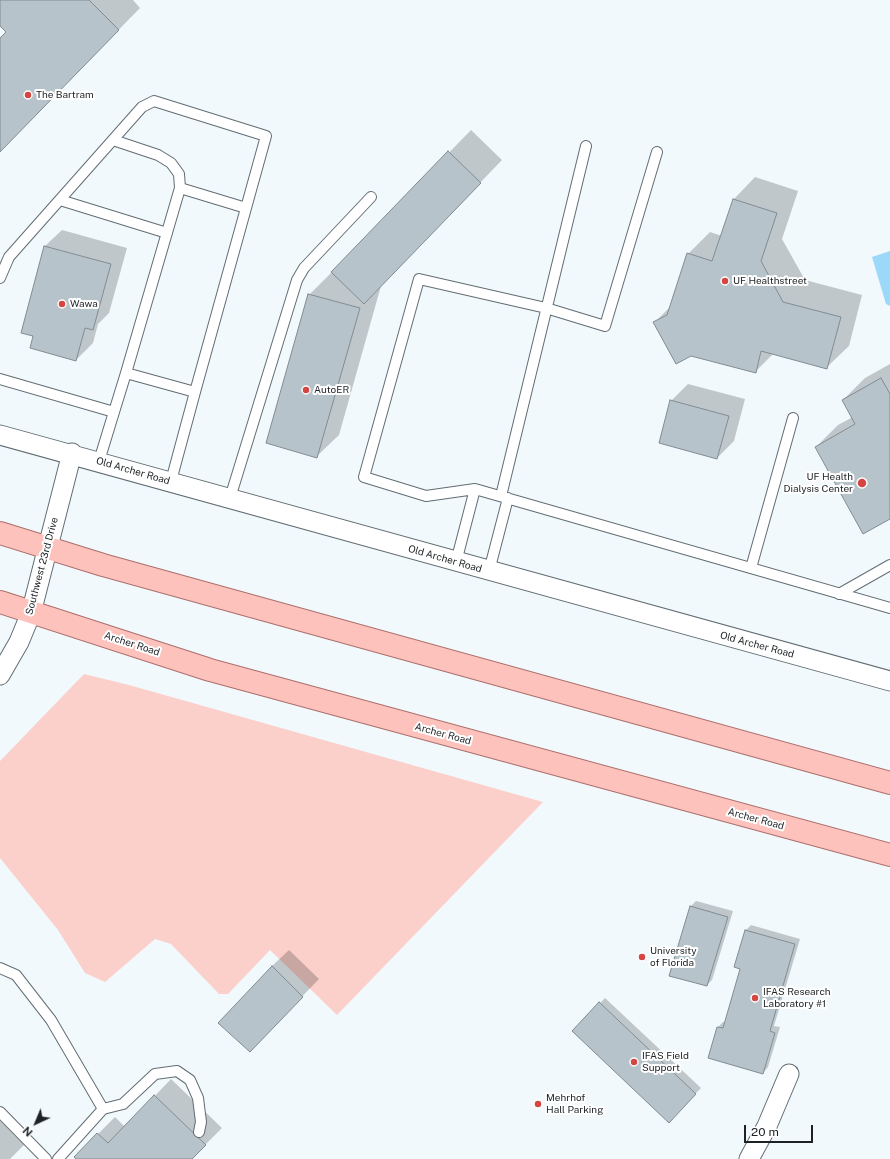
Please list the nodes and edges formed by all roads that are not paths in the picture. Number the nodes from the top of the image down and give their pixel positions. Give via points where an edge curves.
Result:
1 (113, 140) junction
2 (586, 146) dead end
3 (657, 152) dead end
4 (180, 188) junction
5 (371, 197) dead end
6 (60, 200) junction
7 (246, 208) junction
8 (167, 233) junction
9 (0, 278) edge
10 (546, 308) junction
11 (126, 373) junction
12 (0, 380) edge
13 (195, 392) junction
14 (114, 412) junction
15 (793, 418) dead end
16 (0, 435) edge
17 (72, 453) junction
18 (99, 461) junction
19 (171, 481) junction
20 (475, 489) junction
21 (504, 497) junction
22 (230, 498) junction
23 (0, 533) edge
24 (47, 548) junction
25 (456, 562) junction
26 (890, 566) edge
27 (751, 568) junction
28 (489, 571) junction
29 (839, 594) junction
30 (0, 602) edge
31 (890, 608) edge
32 (31, 612) junction
33 (0, 675) edge
34 (890, 681) edge
35 (890, 783) edge
36 (890, 855) edge
37 (0, 968) edge
38 (789, 1074) dead end
39 (103, 1109) junction
40 (0, 1112) edge
41 (198, 1132) dead end
42 (46, 1159) edge
43 (58, 1159) edge
44 (749, 1159) edge

1 - 4 lane via 158,155 171,163 178,174
1 - 6 lane
1 - 7 lane via 142,107 154,101 266,136
2 - 10 lane
3 - 10 lane via 605,326
4 - 7 lane
4 - 8 lane
5 - 22 lane via 304,268 297,280
6 - 8 lane
6 - 9 lane via 9,258
7 - 13 lane
8 - 11 lane
10 - 20 lane via 418,279 364,477 426,496
10 - 21 lane
11 - 13 lane
11 - 14 lane
12 - 14 lane
13 - 19 lane
14 - 18 lane
15 - 27 lane
16 - 17 street, Old Archer Road
17 - 18 street, Old Archer Road
17 - 24 street, Southwest 23rd Drive
18 - 19 street, Old Archer Road
19 - 22 street, Old Archer Road
20 - 21 lane
20 - 25 lane
21 - 27 lane
21 - 28 lane
22 - 25 street, Old Archer Road
23 - 24 main road
24 - 32 street, Southwest 23rd Drive
24 - 35 main road
25 - 28 street, Old Archer Road
26 - 29 lane
27 - 29 lane
28 - 34 street, Old Archer Road
29 - 31 lane
30 - 32 main road, Archer Road
32 - 33 street, Southwest 23rd Drive via 19,642
32 - 36 main road, Archer Road via 210,670
37 - 39 lane via 16,975 51,1020
38 - 44 street
39 - 41 lane via 123,1104 155,1074 177,1071 190,1080 198,1098 201,1122
39 - 43 lane
40 - 42 lane

